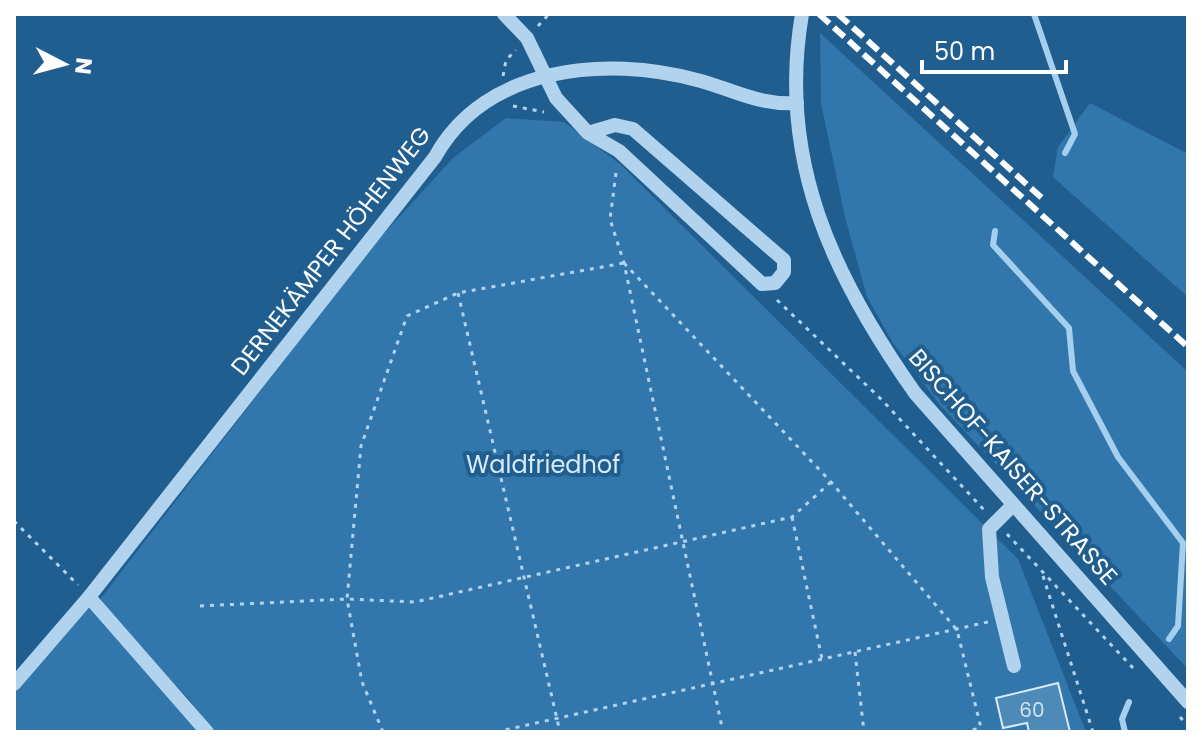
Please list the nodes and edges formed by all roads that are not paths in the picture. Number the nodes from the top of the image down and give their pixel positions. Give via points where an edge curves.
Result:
1 (504, 14) edge
2 (802, 14) edge
3 (546, 74) junction
4 (797, 103) junction
5 (588, 133) junction
6 (1013, 505) junction
7 (89, 597) junction
8 (1014, 666) dead end
9 (14, 684) edge
10 (1188, 702) edge
11 (207, 732) edge

1 - 3 street via 527,38
2 - 4 street, BISCHOF-KAISER-STRASSE
3 - 4 street, DERNEKÄMPER HÖHENWEG via 614,66 698,80 768,104
3 - 5 street via 556,98
3 - 7 street, DERNEKÄMPER HÖHENWEG via 507,90 445,139
4 - 6 street, BISCHOF-KAISER-STRASSE via 814,205 833,259 879,342 915,393
5 - 5 street via 615,125 633,129 655,144 784,260 784,272 775,283 762,284 619,151
6 - 8 street via 989,529
6 - 10 street, BISCHOF-KAISER-STRASSE
7 - 9 street, DERNEKÄMPER HÖHENWEG
7 - 11 street

